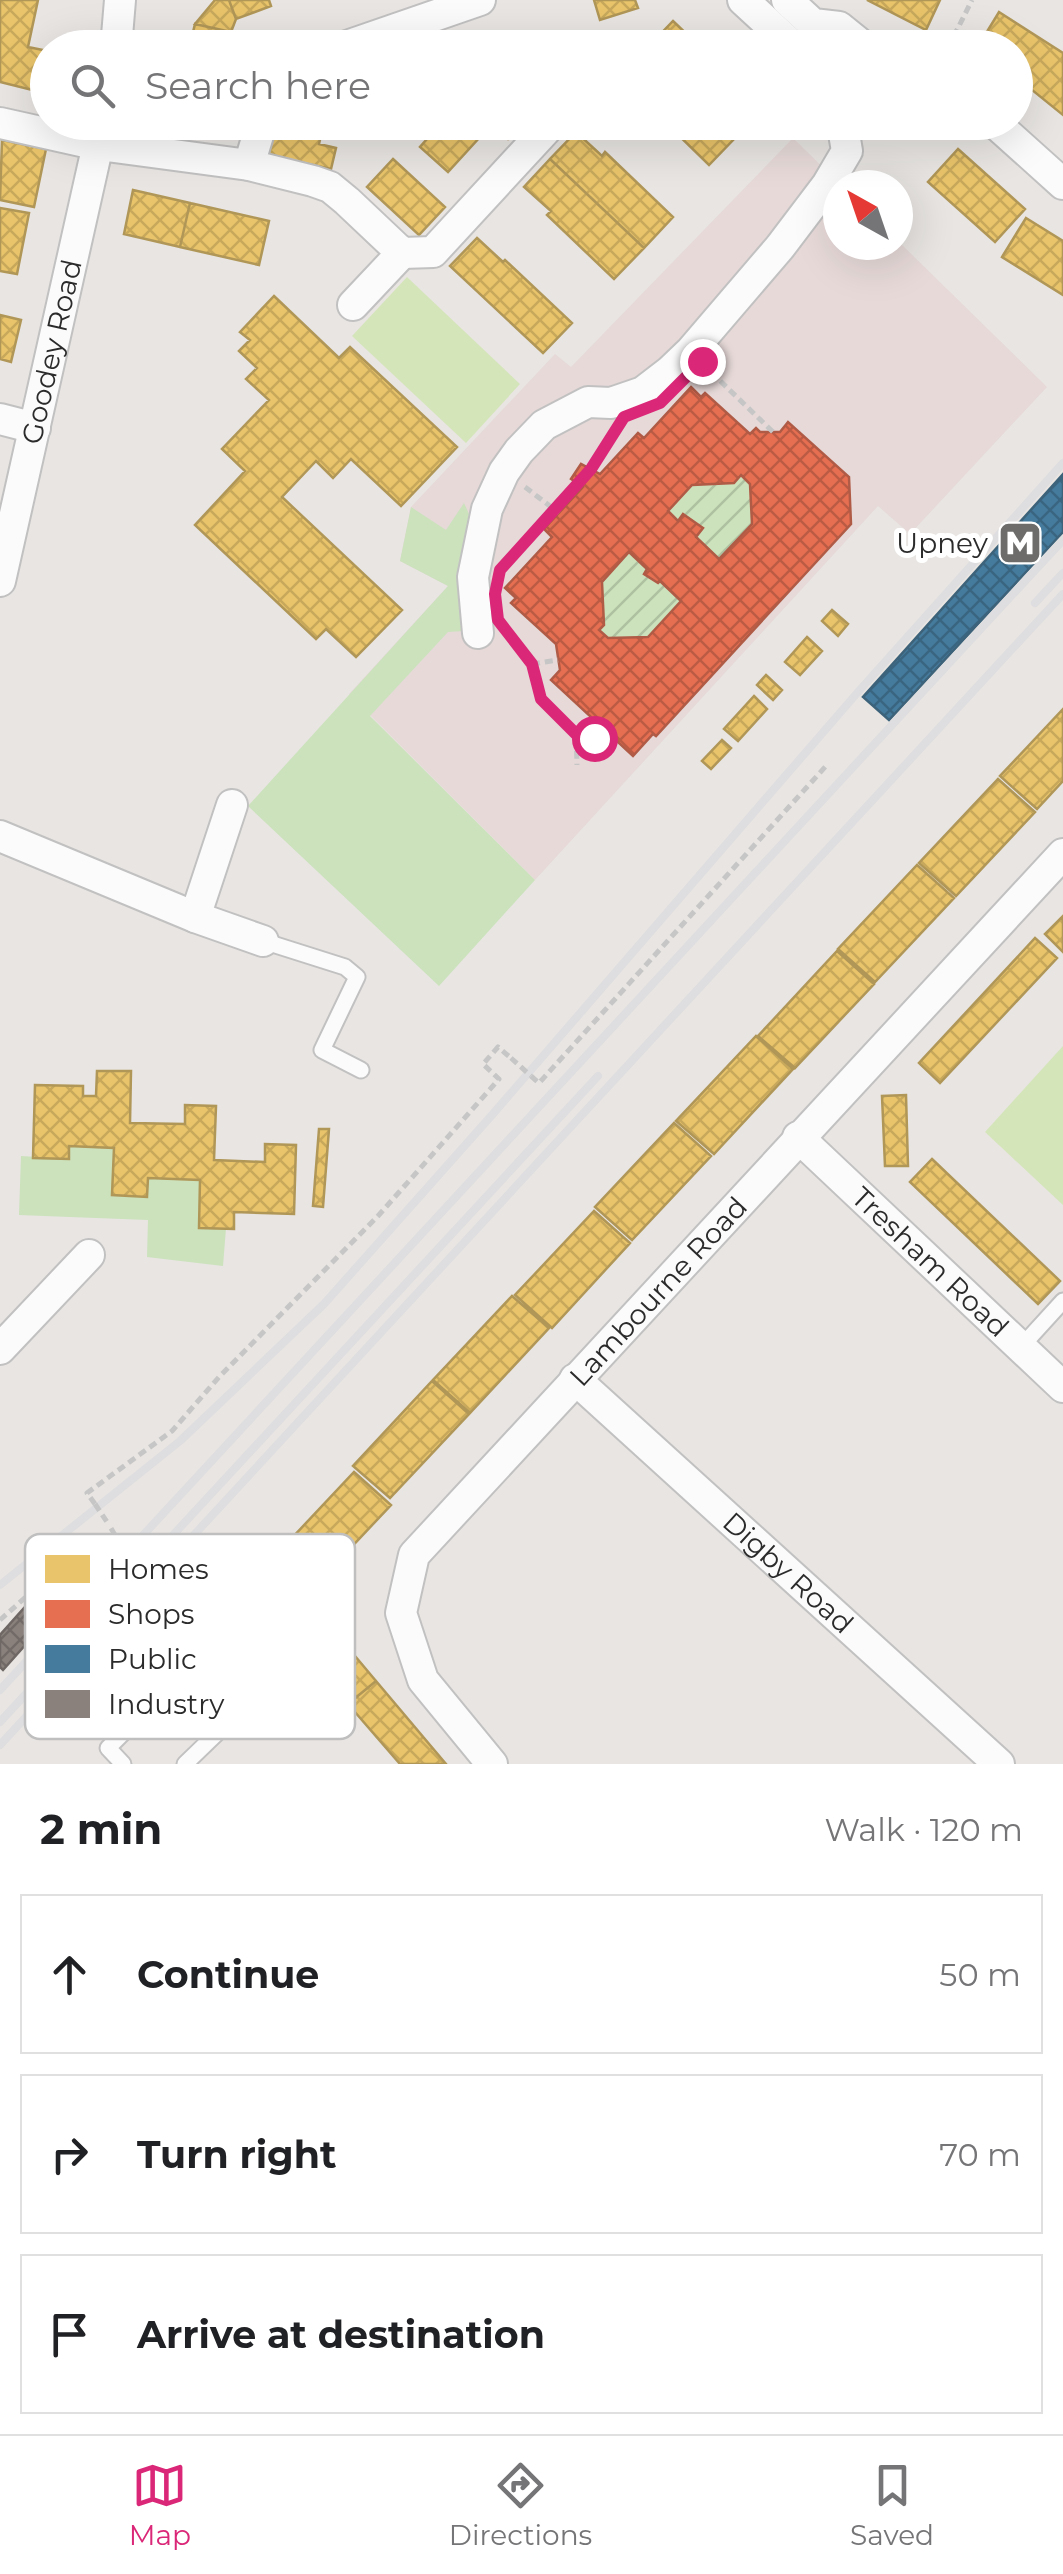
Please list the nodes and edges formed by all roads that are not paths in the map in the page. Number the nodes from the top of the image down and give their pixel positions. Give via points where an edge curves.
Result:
1 (120, 0) edge
2 (480, 0) edge
3 (744, 0) edge
4 (786, 0) edge
5 (118, 30) edge
6 (393, 30) edge
7 (775, 30) edge
8 (842, 30) edge
9 (0, 122) edge
10 (30, 126) edge
11 (100, 140) edge
12 (130, 140) edge
13 (257, 140) edge
14 (536, 140) edge
15 (845, 140) edge
16 (1014, 140) edge
17 (250, 165) junction
18 (1063, 184) edge
19 (402, 253) junction
20 (349, 301) dead end
21 (0, 419) edge
22 (35, 428) junction
23 (0, 581) edge
24 (488, 626) road end
25 (232, 806) dead end
26 (0, 836) edge
27 (1063, 854) edge
28 (196, 917) junction
29 (262, 941) joint
30 (360, 1070) dead end
31 (798, 1137) junction
32 (89, 1255) dead end
33 (1063, 1300) edge
34 (1021, 1347) junction
35 (0, 1348) edge
36 (575, 1378) junction
37 (1063, 1387) edge
38 (117, 1739) edge
39 (211, 1739) edge
40 (122, 1764) edge
41 (185, 1764) edge
42 (492, 1764) edge
43 (999, 1764) edge

1 - 5 street
2 - 6 street
3 - 7 street
4 - 8 street via 813,24
9 - 10 street
11 - 22 street, Goodey Road
12 - 17 street
13 - 17 street
14 - 19 street via 433,252
15 - 24 street via 847,151 827,185 692,351 643,392 611,403 588,402 544,425 504,472 486,509 473,577
16 - 18 street
17 - 19 street via 330,188
19 - 20 street
21 - 22 street
22 - 23 street, Goodey Road
25 - 28 street
26 - 28 street
27 - 31 street, Lambourne Road
28 - 29 street
29 - 30 lane via 345,967 357,978 322,1050
31 - 34 street, Tresham Road
31 - 36 street, Lambourne Road
32 - 35 street
33 - 34 lane
34 - 37 street, Tresham Road
36 - 42 street, Lambourne Road via 414,1555 401,1613 423,1680
36 - 43 street, Digby Road
38 - 40 lane via 108,1748
39 - 41 lane

